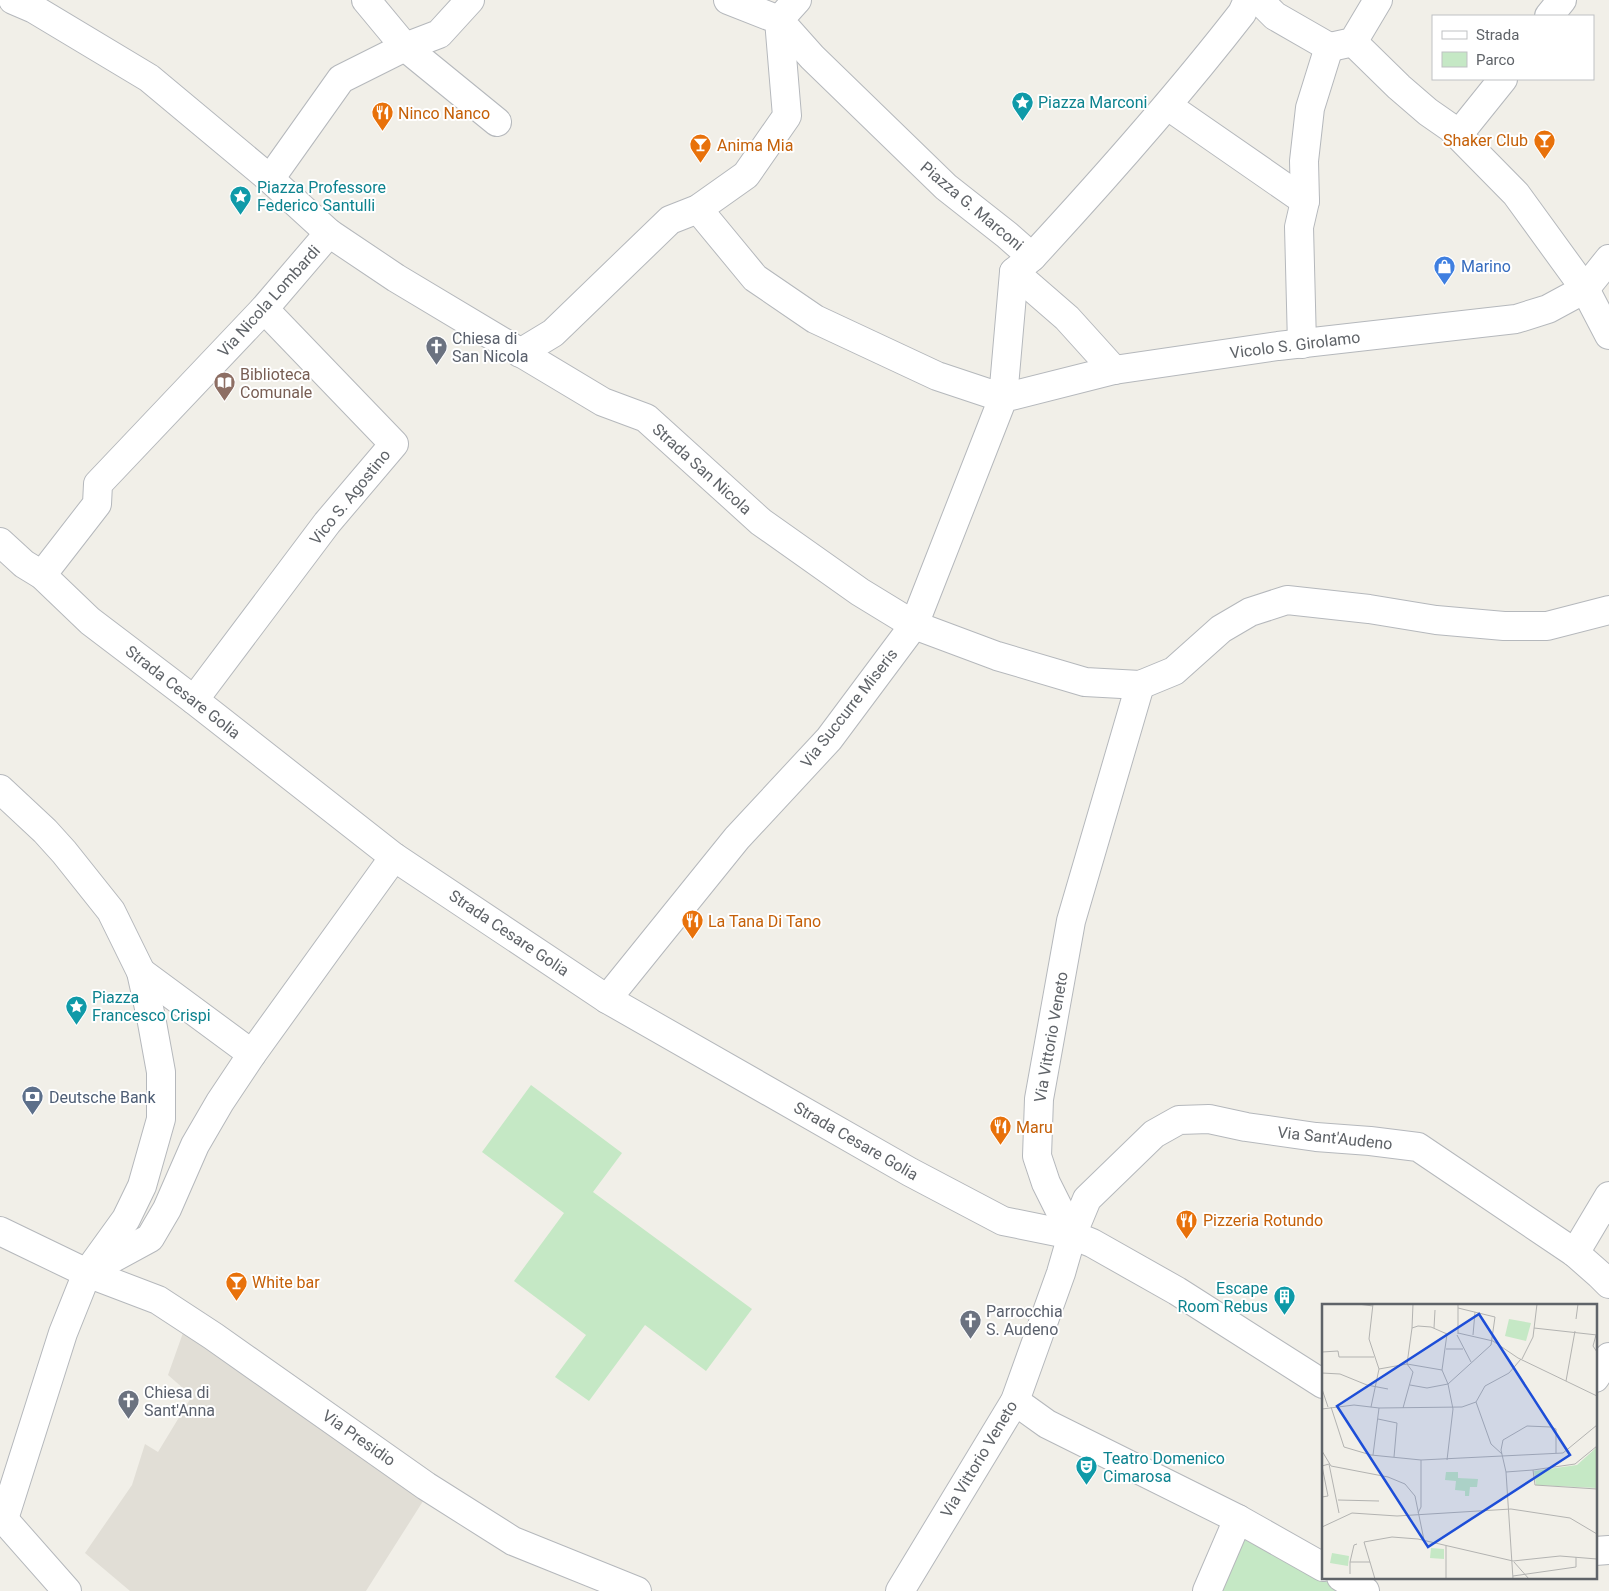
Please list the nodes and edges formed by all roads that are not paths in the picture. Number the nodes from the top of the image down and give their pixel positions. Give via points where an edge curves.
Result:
1 (13, 0) edge
2 (366, 0) edge
3 (470, 0) edge
4 (728, 0) edge
5 (797, 0) edge
6 (1248, 0) edge
7 (1259, 0) edge
8 (1378, 0) edge
9 (1562, 0) edge
10 (1550, 15) edge
11 (779, 20) junction
12 (1341, 45) junction
13 (405, 48) junction
14 (1502, 80) edge
15 (1168, 106) junction
16 (497, 122) dead end
17 (1458, 135) junction
18 (270, 179) junction
19 (1305, 201) junction
20 (698, 210) junction
21 (329, 234) junction
22 (1609, 259) edge
23 (1023, 265) junction
24 (1585, 289) junction
25 (264, 309) junction
26 (1609, 334) edge
27 (1302, 344) junction
28 (520, 353) junction
29 (1114, 370) junction
30 (1003, 398) junction
31 (0, 542) edge
32 (42, 575) junction
33 (1609, 610) edge
34 (914, 625) junction
35 (1140, 685) junction
36 (194, 700) junction
37 (0, 789) edge
38 (394, 858) junction
39 (141, 972) junction
40 (607, 999) junction
41 (252, 1054) junction
42 (1609, 1196) edge
43 (0, 1231) edge
44 (1072, 1235) junction
45 (1575, 1253) junction
46 (87, 1272) junction
47 (1609, 1284) edge
48 (1609, 1356) edge
49 (1596, 1376) edge
50 (1322, 1383) edge
51 (1015, 1401) junction
52 (2, 1517) edge
53 (1238, 1520) junction
54 (1609, 1550) edge
55 (1596, 1551) edge
56 (1322, 1566) edge
57 (1343, 1578) edge
58 (68, 1591) edge
59 (637, 1591) edge
60 (900, 1591) edge
61 (1207, 1591) edge
62 (1365, 1591) edge

1 - 18 street, Strada San Nicola via 34,9 149,78
2 - 13 street
3 - 13 street via 439,34
4 - 11 street
5 - 11 street
6 - 15 street, Piazza G. Marconi via 1242,13
7 - 12 street via 1275,16
8 - 12 street
9 - 10 street
11 - 20 street via 787,116 746,176
11 - 23 street, Piazza G. Marconi via 812,57 946,187 1007,235
12 - 17 street
12 - 19 street via 1310,108 1304,162
13 - 16 street
13 - 18 street via 341,78
14 - 17 street
15 - 19 street
15 - 23 street, Piazza G. Marconi
17 - 24 street via 1516,194
18 - 21 street, Strada San Nicola
19 - 27 street via 1300,227
20 - 28 street via 670,220 553,333
20 - 30 street via 755,278 815,319 937,376
21 - 25 street, Via Nicola Lombardi
21 - 28 street, Strada San Nicola
22 - 24 street
23 - 29 street
23 - 30 street, Via Succurre Miseris
24 - 26 street
24 - 27 street, Vicolo S. Girolamo via 1548,309 1516,319
25 - 32 street, Via Nicola Lombardi via 98,484 97,504
25 - 36 street, Vico S. Agostino via 394,444 327,523
27 - 29 street, Vicolo S. Girolamo
28 - 34 street, Strada San Nicola via 603,402 646,418 761,522 860,592
29 - 30 street, Vicolo S. Girolamo
30 - 34 street, Via Succurre Miseris
31 - 32 street, Strada Cesare Golia
32 - 36 street, Strada Cesare Golia via 90,621
33 - 35 street via 1547,626 1504,626 1287,600 1250,612 1221,629 1174,670
34 - 35 street, Strada San Nicola via 997,656 1085,682
34 - 40 street, Via Succurre Miseris via 829,739 738,838
35 - 44 street, Via Vittorio Veneto via 1071,921 1039,1099 1037,1156 1046,1183
36 - 38 street, Strada Cesare Golia
37 - 39 street via 58,845 111,911
38 - 40 street, Strada Cesare Golia
38 - 41 street
39 - 41 street
39 - 46 street via 161,1072 161,1120 142,1186 126,1219
40 - 44 street, Strada Cesare Golia via 910,1172 1004,1221
41 - 46 street via 194,1145 167,1209 150,1238
42 - 45 street
43 - 46 street, Via Presidio
44 - 45 street, Via Sant'Audeno via 1087,1199 1154,1134 1179,1120 1209,1119 1316,1137 1418,1147
44 - 50 street, Strada Cesare Golia via 1177,1291
44 - 51 street, Via Vittorio Veneto
45 - 47 street, Via Sant'Audeno
46 - 52 street via 63,1332
46 - 59 street, Via Presidio via 158,1300 426,1486 513,1541
48 - 49 street
51 - 53 street via 1047,1424
51 - 60 street, Via Vittorio Veneto
52 - 58 street
53 - 56 street
53 - 61 street
54 - 55 street
57 - 62 street

